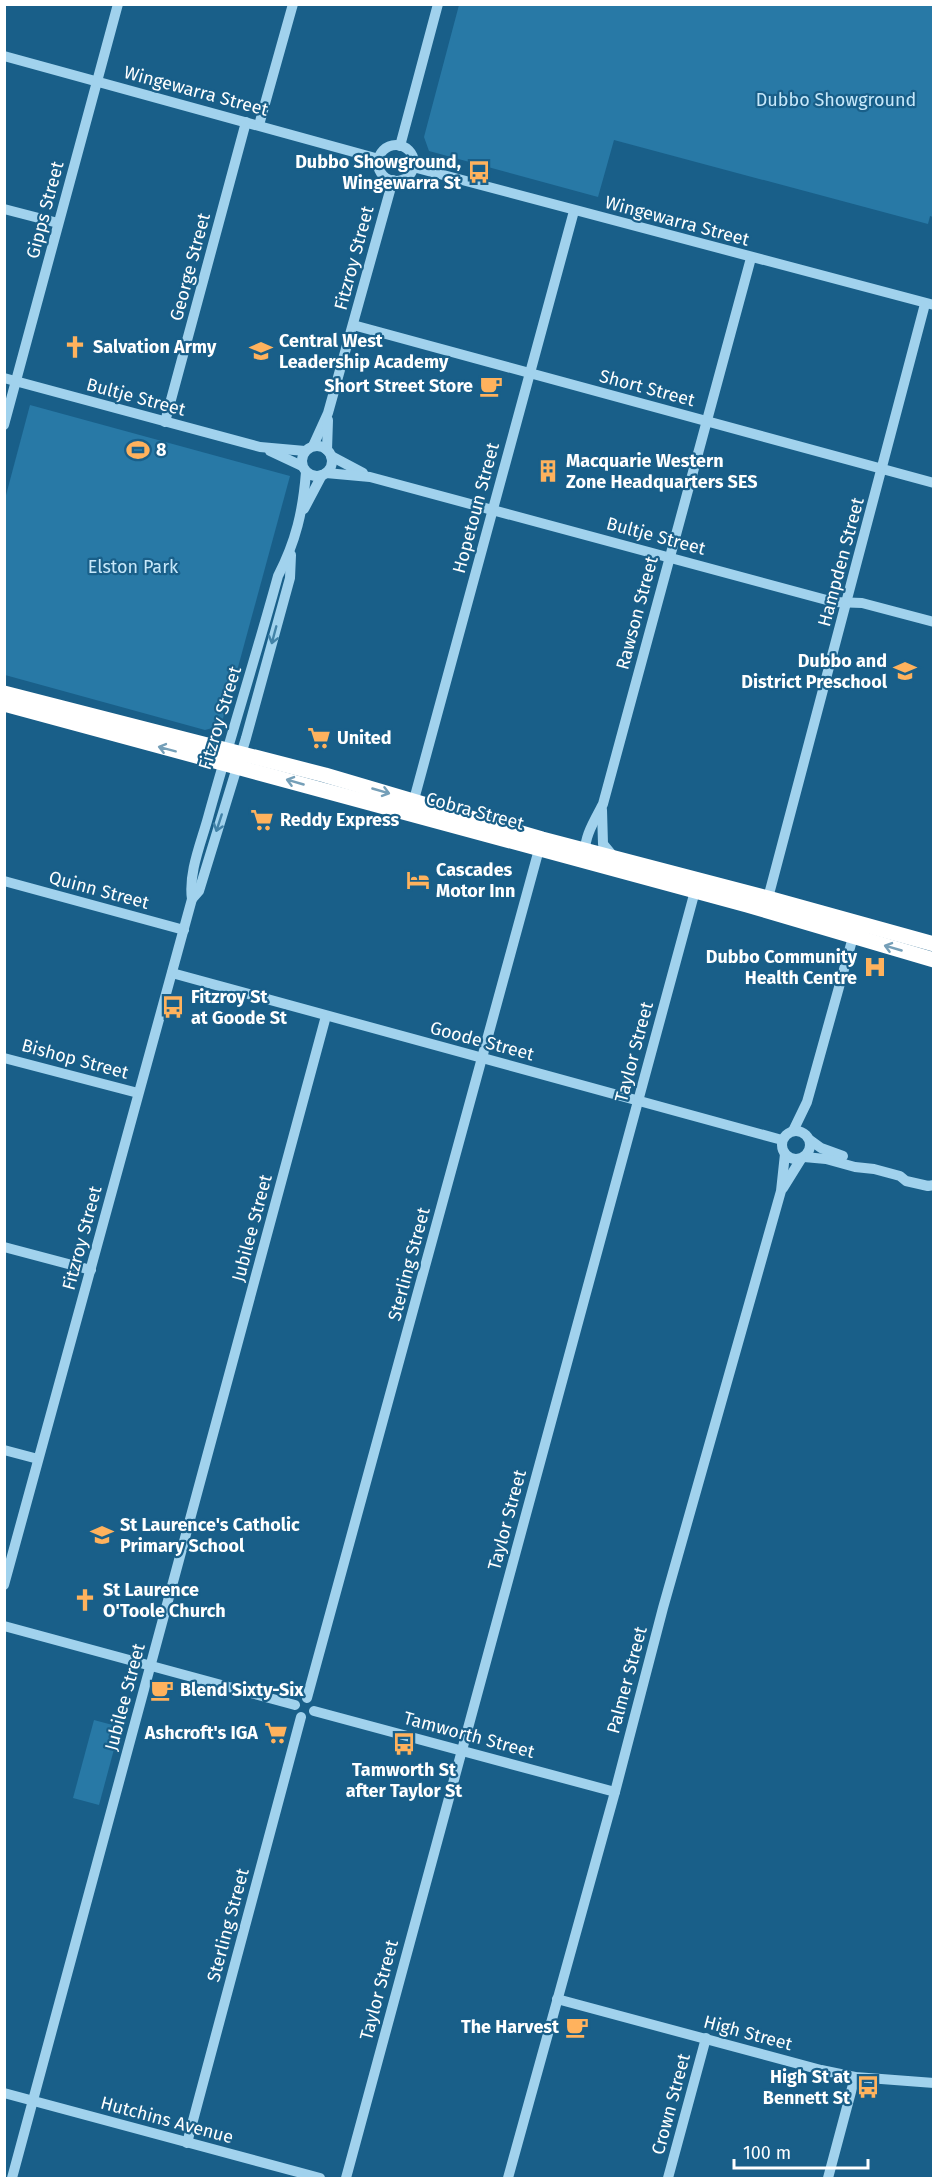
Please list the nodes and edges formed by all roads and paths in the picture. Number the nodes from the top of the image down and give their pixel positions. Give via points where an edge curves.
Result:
1 (118, 4) edge
2 (293, 4) edge
3 (438, 4) edge
4 (4, 56) edge
5 (97, 82) junction
6 (246, 122) junction
7 (259, 125) junction
8 (400, 146) junction
9 (379, 159) junction
10 (413, 167) junction
11 (393, 180) junction
12 (4, 209) edge
13 (574, 211) junction
14 (58, 223) junction
15 (751, 258) junction
16 (929, 304) edge
17 (353, 325) junction
18 (529, 373) junction
19 (4, 378) edge
20 (16, 381) junction
21 (328, 413) junction
22 (706, 420) junction
23 (165, 422) junction
24 (4, 425) edge
25 (260, 447) junction
26 (309, 449) junction
27 (329, 453) junction
28 (883, 468) junction
29 (304, 469) junction
30 (324, 474) junction
31 (370, 477) junction
32 (933, 483) edge
33 (492, 510) junction
34 (301, 516) junction
35 (669, 557) junction
36 (847, 602) junction
37 (933, 622) edge
38 (4, 693) edge
39 (4, 704) edge
40 (232, 758) junction
41 (603, 804) junction
42 (412, 807) junction
43 (541, 844) junction
44 (584, 849) junction
45 (618, 865) junction
46 (682, 876) junction
47 (4, 881) edge
48 (695, 891) junction
49 (768, 898) junction
50 (747, 905) junction
51 (824, 914) junction
52 (830, 929) junction
53 (184, 930) junction
54 (853, 937) junction
55 (933, 944) edge
56 (933, 960) edge
57 (172, 973) junction
58 (326, 1016) junction
59 (4, 1058) edge
60 (482, 1058) junction
61 (138, 1093) junction
62 (638, 1100) junction
63 (807, 1102) junction
64 (793, 1131) junction
65 (808, 1137) junction
66 (783, 1140) junction
67 (785, 1154) junction
68 (802, 1158) junction
69 (874, 1169) junction
70 (933, 1184) edge
71 (781, 1191) junction
72 (4, 1247) edge
73 (91, 1270) junction
74 (4, 1450) edge
75 (38, 1459) junction
76 (4, 1585) edge
77 (4, 1626) edge
78 (150, 1665) junction
79 (307, 1698) junction
80 (295, 1705) junction
81 (314, 1711) junction
82 (301, 1717) junction
83 (461, 1750) junction
84 (615, 1792) junction
85 (557, 1999) junction
86 (706, 2038) junction
87 (855, 2077) junction
88 (933, 2083) edge
89 (4, 2093) edge
90 (33, 2101) junction
91 (187, 2143) junction
92 (12, 2178) edge
93 (320, 2178) edge
94 (346, 2178) edge
95 (508, 2178) edge
96 (668, 2178) edge
97 (828, 2178) edge

1 - 5 street, Gipps Street
2 - 7 street
3 - 8 street
4 - 5 street, Wingewarra Street
5 - 6 street, Wingewarra Street
5 - 14 street, Gipps Street
6 - 7 street, Wingewarra Street
6 - 23 street, George Street
7 - 9 street, Wingewarra Street
8 - 9 street via 384,150
8 - 10 street via 410,151
9 - 11 street via 380,170
10 - 11 street via 403,179
10 - 13 street, Wingewarra Street
11 - 17 street, Fitzroy Street
12 - 14 street
13 - 15 street, Wingewarra Street
13 - 18 street, Hopetoun Street
14 - 20 street, Gipps Street
15 - 16 street, Wingewarra Street
15 - 22 street, Rawson Street
16 - 28 street, Hampden Street
17 - 18 street, Short Street
17 - 21 street, Fitzroy Street
18 - 22 street, Short Street
18 - 33 street, Hopetoun Street
19 - 20 street, Bultje Street
20 - 23 street, Bultje Street
20 - 24 street, Gipps Street
21 - 26 street, Fitzroy Street
21 - 27 street, Fitzroy Street
22 - 28 street, Short Street
22 - 35 street, Rawson Street
23 - 25 street, Bultje Street
25 - 26 street, Bultje Street
25 - 29 street, Bultje Street
26 - 27 street via 323,447
26 - 29 street via 302,458
27 - 30 street via 330,467
27 - 31 street, Bultje Street
28 - 32 street, Short Street
28 - 36 street, Hampden Street
29 - 30 street via 314,476
29 - 34 street, Fitzroy Street
30 - 31 street, Bultje Street
30 - 34 street, Fitzroy Street
31 - 33 street, Bultje Street
33 - 35 street, Bultje Street
33 - 42 street, Hopetoun Street
34 - 40 street, Fitzroy Street via 291,550 290,578
35 - 36 street, Bultje Street via 834,602
35 - 41 street, Rawson Street
36 - 37 street, Bultje Street
36 - 49 street, Hampden Street
38 - 40 highway, Cobra Street
40 -> 39 highway, Cobra Street
40 - 42 highway, Cobra Street
40 - 53 street, Fitzroy Street via 194,870
41 - 44 street, Rawson Street
41 - 45 street, Rawson Street via 603,844
42 - 43 highway, Cobra Street
43 - 44 highway, Cobra Street
43 - 45 highway, Cobra Street
43 - 60 street, Sterling Street
44 - 45 highway, Cobra Street
45 - 46 highway, Cobra Street
45 - 48 highway, Cobra Street
46 - 48 street
46 - 49 highway, Cobra Street
47 - 53 street, Quinn Street
48 - 50 highway, Cobra Street
48 - 62 street, Taylor Street
49 - 50 highway
49 - 51 highway, Cobra Street
49 - 52 highway via 774,908
50 - 52 highway, Cobra Street
51 - 54 highway via 846,924
51 - 55 highway, Cobra Street
52 - 54 highway, Cobra Street
53 - 57 street, Fitzroy Street
56 -> 54 highway, Cobra Street
54 - 63 street
57 - 58 street, Goode Street
57 - 61 street, Fitzroy Street
58 - 60 street, Goode Street
58 - 78 street, Jubilee Street
59 - 61 street, Bishop Street
60 - 62 street, Goode Street
60 - 79 street, Sterling Street
61 - 73 street, Fitzroy Street
62 - 66 street, Goode Street
62 - 83 street, Taylor Street
63 - 64 street
63 - 65 street
64 - 65 street
64 - 66 street
65 - 68 street via 809,1152
65 - 69 street via 828,1151
66 - 67 street
67 - 68 street via 793,1159
67 - 71 street, Palmer Street
68 - 69 street via 826,1158
68 - 71 street, Palmer Street
69 - 70 street via 906,1181
71 - 84 street, Palmer Street
72 - 73 street
73 - 75 street, Fitzroy Street
74 - 75 street
75 - 76 street, Fitzroy Street
77 - 78 street
78 - 80 street
78 - 90 street, Jubilee Street
79 - 80 street
79 - 81 street
80 - 82 street
81 - 82 street
81 - 83 street, Tamworth Street
82 - 91 street, Sterling Street
83 - 84 street, Tamworth Street
83 - 94 street, Taylor Street
84 - 85 street, Palmer Street
85 - 86 street, High Street
85 - 95 street, Palmer Street
86 - 87 street, High Street
86 - 96 street, Crown Street
87 - 88 street, High Street
87 - 97 street
89 - 90 street, Hutchins Avenue
90 - 91 street, Hutchins Avenue
90 - 92 street, Jubilee Street
91 - 93 street, Hutchins Avenue

